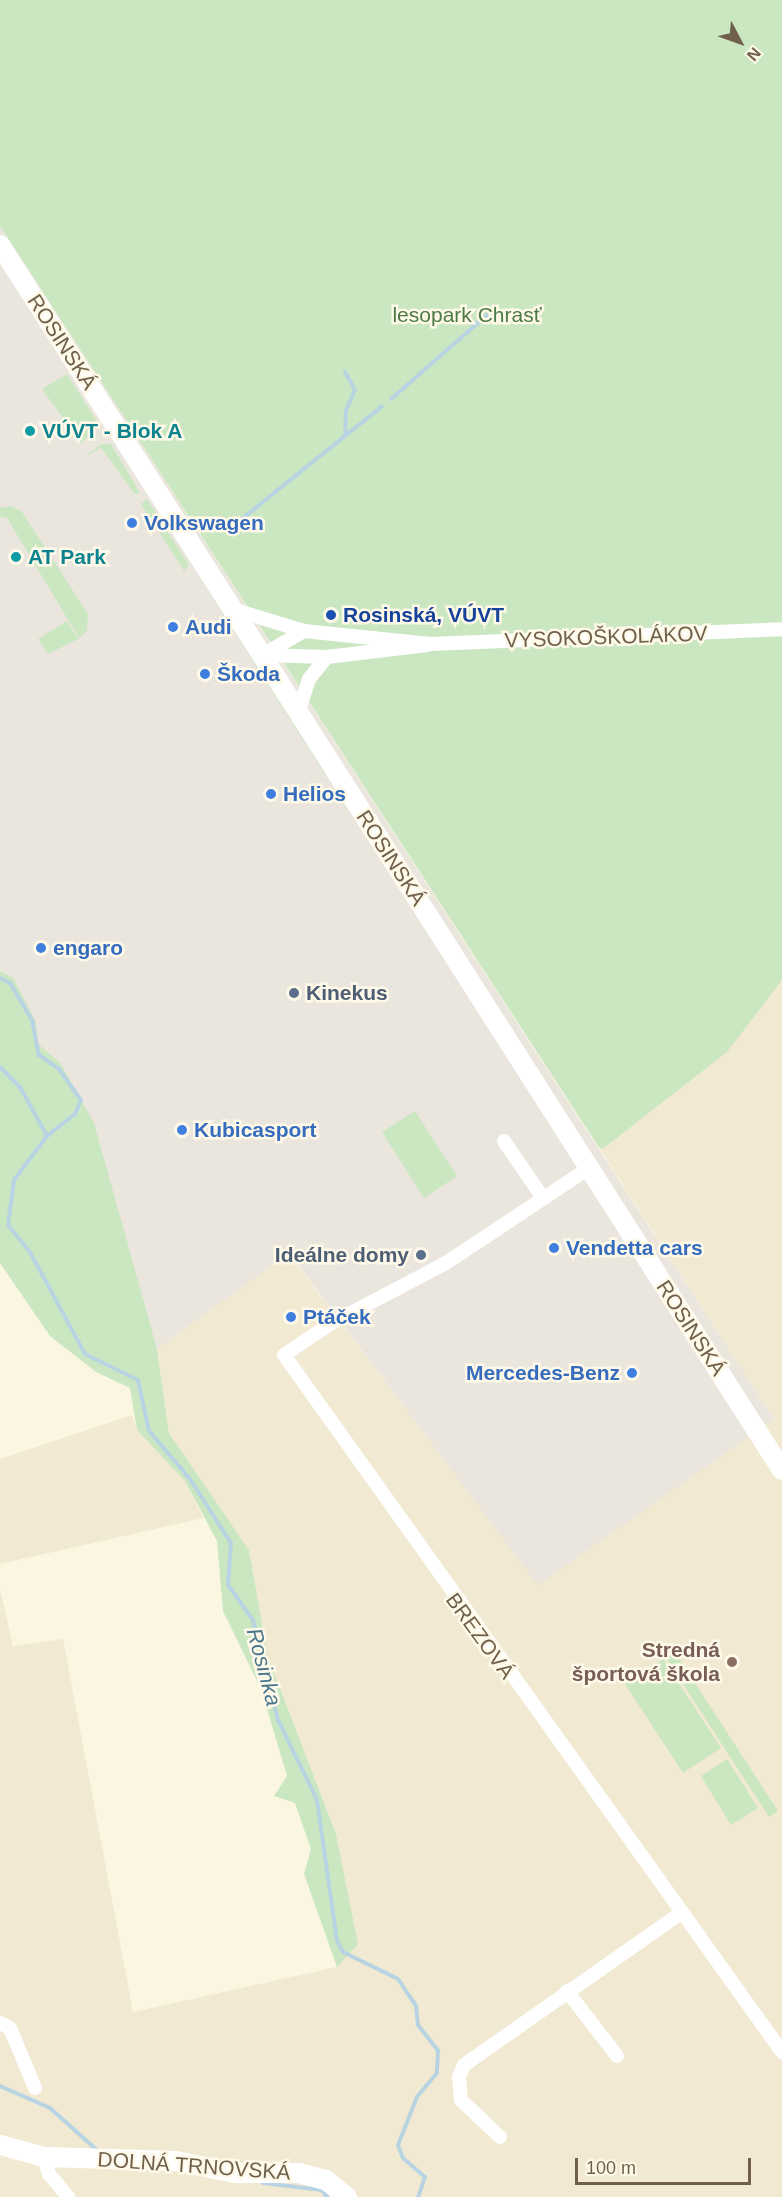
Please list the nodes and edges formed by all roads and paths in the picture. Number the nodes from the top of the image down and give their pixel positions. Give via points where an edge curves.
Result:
1 (0, 245) edge
2 (231, 608) junction
3 (782, 629) edge
4 (304, 631) junction
5 (430, 644) junction
6 (262, 655) junction
7 (327, 657) junction
8 (298, 713) junction
9 (504, 1141) dead end
10 (589, 1168) junction
11 (543, 1198) junction
12 (782, 1470) edge
13 (680, 1914) junction
14 (567, 1990) junction
15 (0, 2023) edge
16 (782, 2052) edge
17 (617, 2056) dead end
18 (35, 2088) dead end
19 (500, 2137) dead end
20 (0, 2145) edge
21 (44, 2157) junction
22 (68, 2197) edge
23 (347, 2197) edge

1 - 2 street, ROSINSKÁ
2 - 4 street, VYSOKOŠKOLÁKOV
2 - 6 street, ROSINSKÁ
3 - 5 street, VYSOKOŠKOLÁKOV
4 - 5 street, VYSOKOŠKOLÁKOV
4 - 6 street
5 - 7 street, VYSOKOŠKOLÁKOV
6 - 7 street, VYSOKOŠKOLÁKOV
6 - 8 street, ROSINSKÁ
7 - 8 street via 309,679
8 - 10 street, ROSINSKÁ
9 - 11 street
10 - 11 street
10 - 12 street, ROSINSKÁ
11 - 13 street, BREZOVÁ via 446,1263 330,1324 284,1355
13 - 14 street
13 - 16 street, BREZOVÁ
14 - 17 street
14 - 19 street via 473,2055 461,2071 461,2100
15 - 18 street via 10,2028
20 - 21 street, DOLNÁ TRNOVSKÁ
21 - 22 street via 49,2174
21 - 23 street, DOLNÁ TRNOVSKÁ via 176,2161 227,2172 299,2173 326,2180

